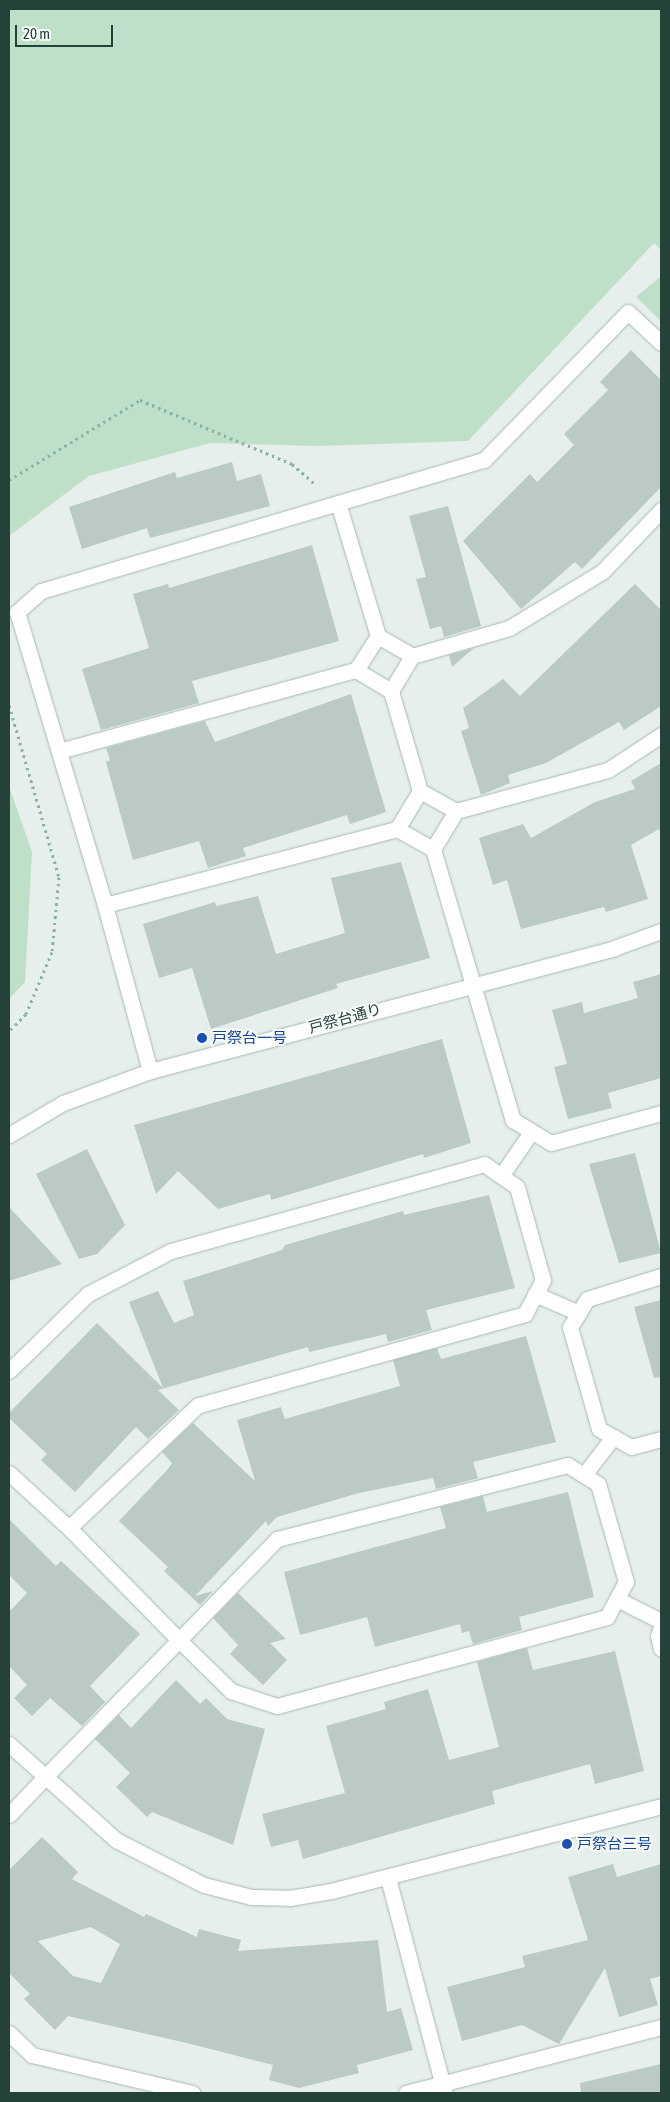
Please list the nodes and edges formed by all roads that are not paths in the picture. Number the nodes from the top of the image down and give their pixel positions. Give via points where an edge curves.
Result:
1 (661, 343) edge
2 (338, 504) junction
3 (661, 510) edge
4 (378, 636) junction
5 (412, 656) junction
6 (356, 670) junction
7 (391, 691) junction
8 (661, 735) edge
9 (60, 750) junction
10 (420, 791) junction
11 (456, 811) junction
12 (397, 829) junction
13 (434, 849) junction
14 (106, 905) junction
15 (661, 931) edge
16 (474, 982) junction
17 (150, 1071) junction
18 (661, 1113) edge
19 (532, 1132) junction
20 (9, 1135) edge
21 (501, 1176) junction
22 (661, 1276) edge
23 (535, 1294) junction
24 (578, 1313) junction
25 (9, 1371) edge
26 (612, 1437) junction
27 (661, 1439) edge
28 (9, 1473) edge
29 (584, 1475) junction
30 (69, 1528) junction
31 (617, 1599) junction
32 (661, 1621) edge
33 (661, 1627) edge
34 (179, 1640) junction
35 (661, 1649) edge
36 (9, 1744) edge
37 (45, 1777) junction
38 (661, 1806) edge
39 (9, 1815) edge
40 (388, 1878) junction
41 (661, 2027) edge
42 (9, 2033) edge
43 (444, 2088) edge
44 (152, 2089) edge
45 (193, 2093) edge
46 (406, 2093) edge

1 - 2 street via 628,312 484,460
2 - 4 street
2 - 9 street via 41,591 16,612
3 - 5 street via 602,572 509,628
4 - 5 street
4 - 6 street
5 - 7 street
6 - 7 street
6 - 9 street
7 - 10 street
8 - 11 street via 608,770
9 - 14 street
10 - 11 street
10 - 12 street
11 - 13 street
12 - 13 street
12 - 14 street
13 - 16 street
14 - 17 street
15 - 16 street, 戸祭台通り via 614,948
16 - 17 street, 戸祭台通り
16 - 19 street via 513,1120
17 - 20 street, 戸祭台通り via 63,1103
18 - 19 street via 551,1143
19 - 21 street
21 - 23 street via 517,1187 543,1280
21 - 25 street via 484,1164 171,1251 88,1294
22 - 24 street via 587,1299
23 - 24 street
23 - 30 street via 525,1314 198,1405
24 - 26 street via 570,1327 599,1429
26 - 27 street via 631,1448
26 - 29 street
28 - 30 street
29 - 31 street via 598,1484 626,1582
29 - 34 street via 567,1465 277,1539
30 - 34 street
31 - 32 street
31 - 34 street via 607,1617 278,1706 231,1691
33 - 35 street via 658,1636
34 - 37 street
36 - 37 street
37 - 39 street
37 - 40 street via 116,1840 204,1885 251,1897 290,1898
38 - 40 street
40 - 43 street
41 - 43 street
42 - 44 street via 32,2055
43 - 46 street
44 - 45 street

